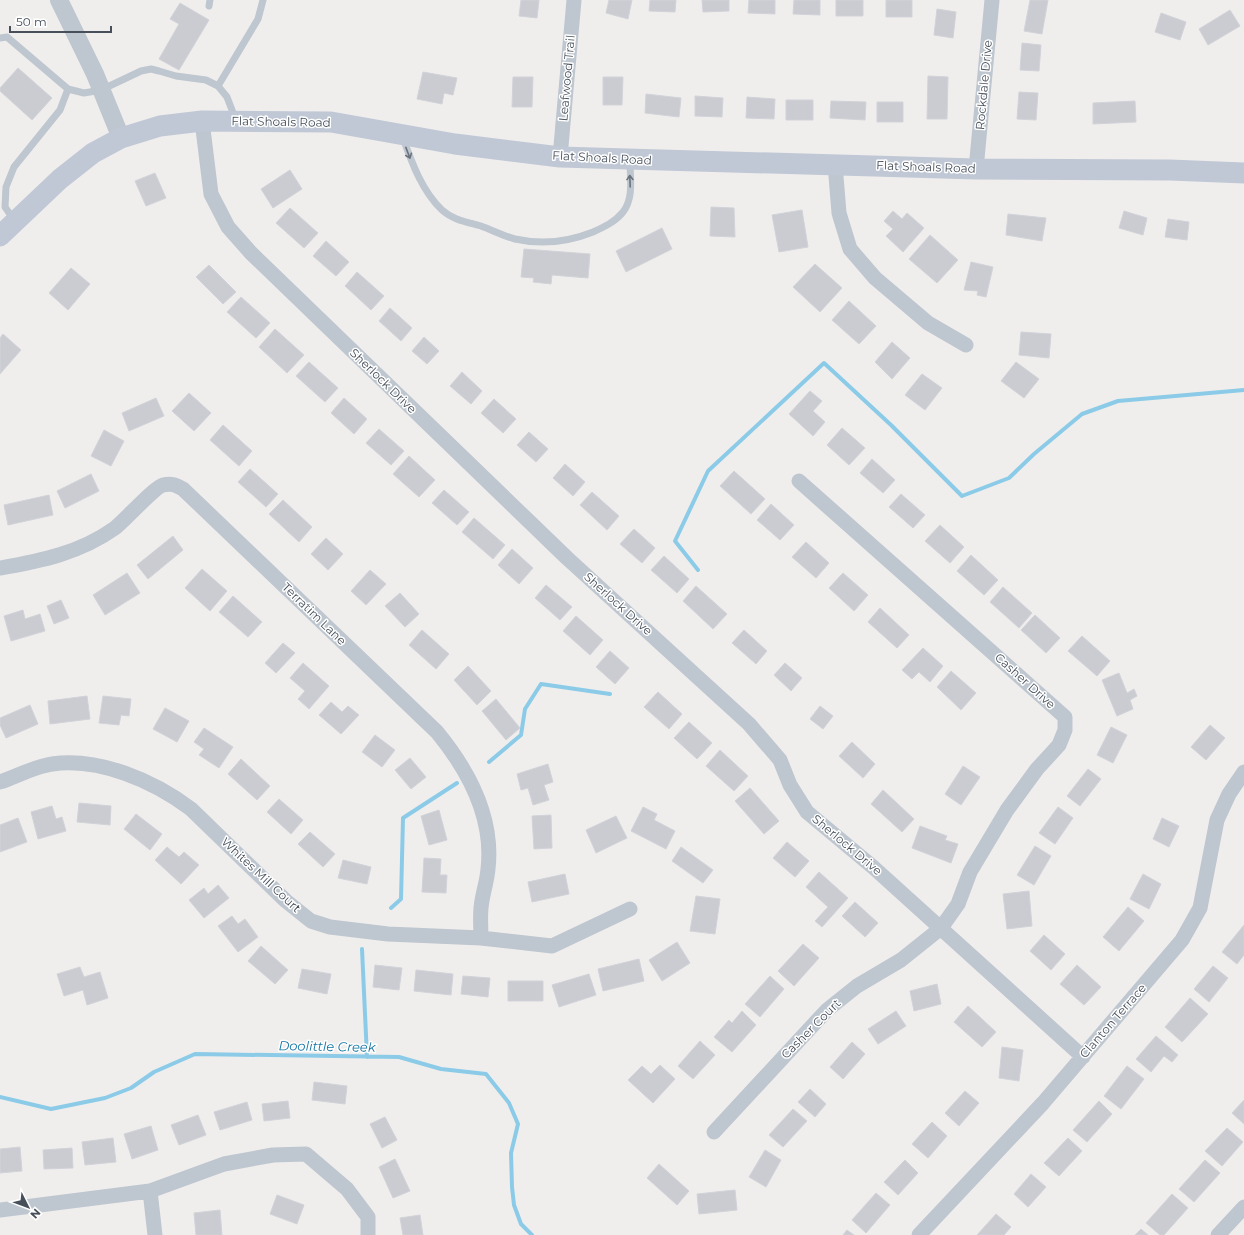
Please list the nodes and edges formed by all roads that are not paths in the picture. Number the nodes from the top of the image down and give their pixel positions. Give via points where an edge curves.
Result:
1 (59, 0) edge
2 (263, 0) edge
3 (574, 0) edge
4 (992, 0) edge
5 (0, 38) edge
6 (218, 86) junction
7 (68, 89) junction
8 (101, 90) junction
9 (202, 121) junction
10 (236, 121) junction
11 (401, 135) junction
12 (121, 138) junction
13 (560, 157) junction
14 (630, 159) junction
15 (835, 164) junction
16 (976, 169) junction
17 (1244, 173) edge
18 (10, 214) junction
19 (0, 236) edge
20 (966, 345) dead end
21 (799, 481) dead end
22 (0, 568) edge
23 (1244, 772) edge
24 (0, 782) edge
25 (630, 909) dead end
26 (941, 928) junction
27 (481, 938) junction
28 (1083, 1057) junction
29 (714, 1132) dead end
30 (150, 1191) junction
31 (1244, 1207) edge
32 (0, 1210) edge
33 (155, 1235) edge
34 (368, 1235) edge
35 (919, 1235) edge
36 (1218, 1235) edge

1 - 8 street
2 - 6 lane via 258,19
3 - 13 street, Leafwood Trail
4 - 16 street, Rockdale Drive
5 - 7 lane via 7,38
6 - 8 lane via 206,80 151,69 141,71
6 - 10 lane via 228,97
7 - 8 lane via 84,93
7 - 18 lane via 60,110 14,167 6,187
8 - 12 street
9 - 10 main road, Flat Shoals Road
9 - 12 main road, Flat Shoals Road via 160,126
9 - 26 street, Sherlock Drive via 211,194 228,227 251,253 562,552 749,724 780,760 790,785 807,812 874,867
10 - 11 main road, Flat Shoals Road via 331,122
11 - 13 main road, Flat Shoals Road
11 -> 14 lane via 416,172 441,209 452,218 515,239 551,242 574,240 609,224 623,212 627,203 630,192
12 - 18 main road, Flat Shoals Road via 93,153
13 - 14 main road, Flat Shoals Road
14 - 15 main road, Flat Shoals Road
15 - 16 main road, Flat Shoals Road
15 - 20 street via 839,213 850,249 875,278 928,323
16 - 17 main road, Flat Shoals Road
18 - 19 main road, Flat Shoals Road
21 - 26 street, Casher Drive via 1065,717 1065,730 1059,745 1006,810 970,872 958,904
22 - 27 street, Terratim Lane via 38,561 80,548 115,528 161,486 174,484 183,489 437,732 456,754 475,790 486,828 488,868 481,907
23 - 28 street, Clanton Terrace via 1229,794 1217,820 1200,908 1185,934
24 - 27 street, Whites Mill Court via 51,764 80,764 120,771 157,786 191,809 286,901 311,921 330,927 388,934
25 - 27 street, Whites Mill Court via 552,946
26 - 28 street, Sherlock Drive
26 - 29 street, Casher Court via 901,960 857,986 827,1010
28 - 35 street, Clanton Terrace
30 - 32 street
30 - 33 street
30 - 34 street via 224,1164 273,1155 306,1154 347,1189 368,1217
31 - 36 street

